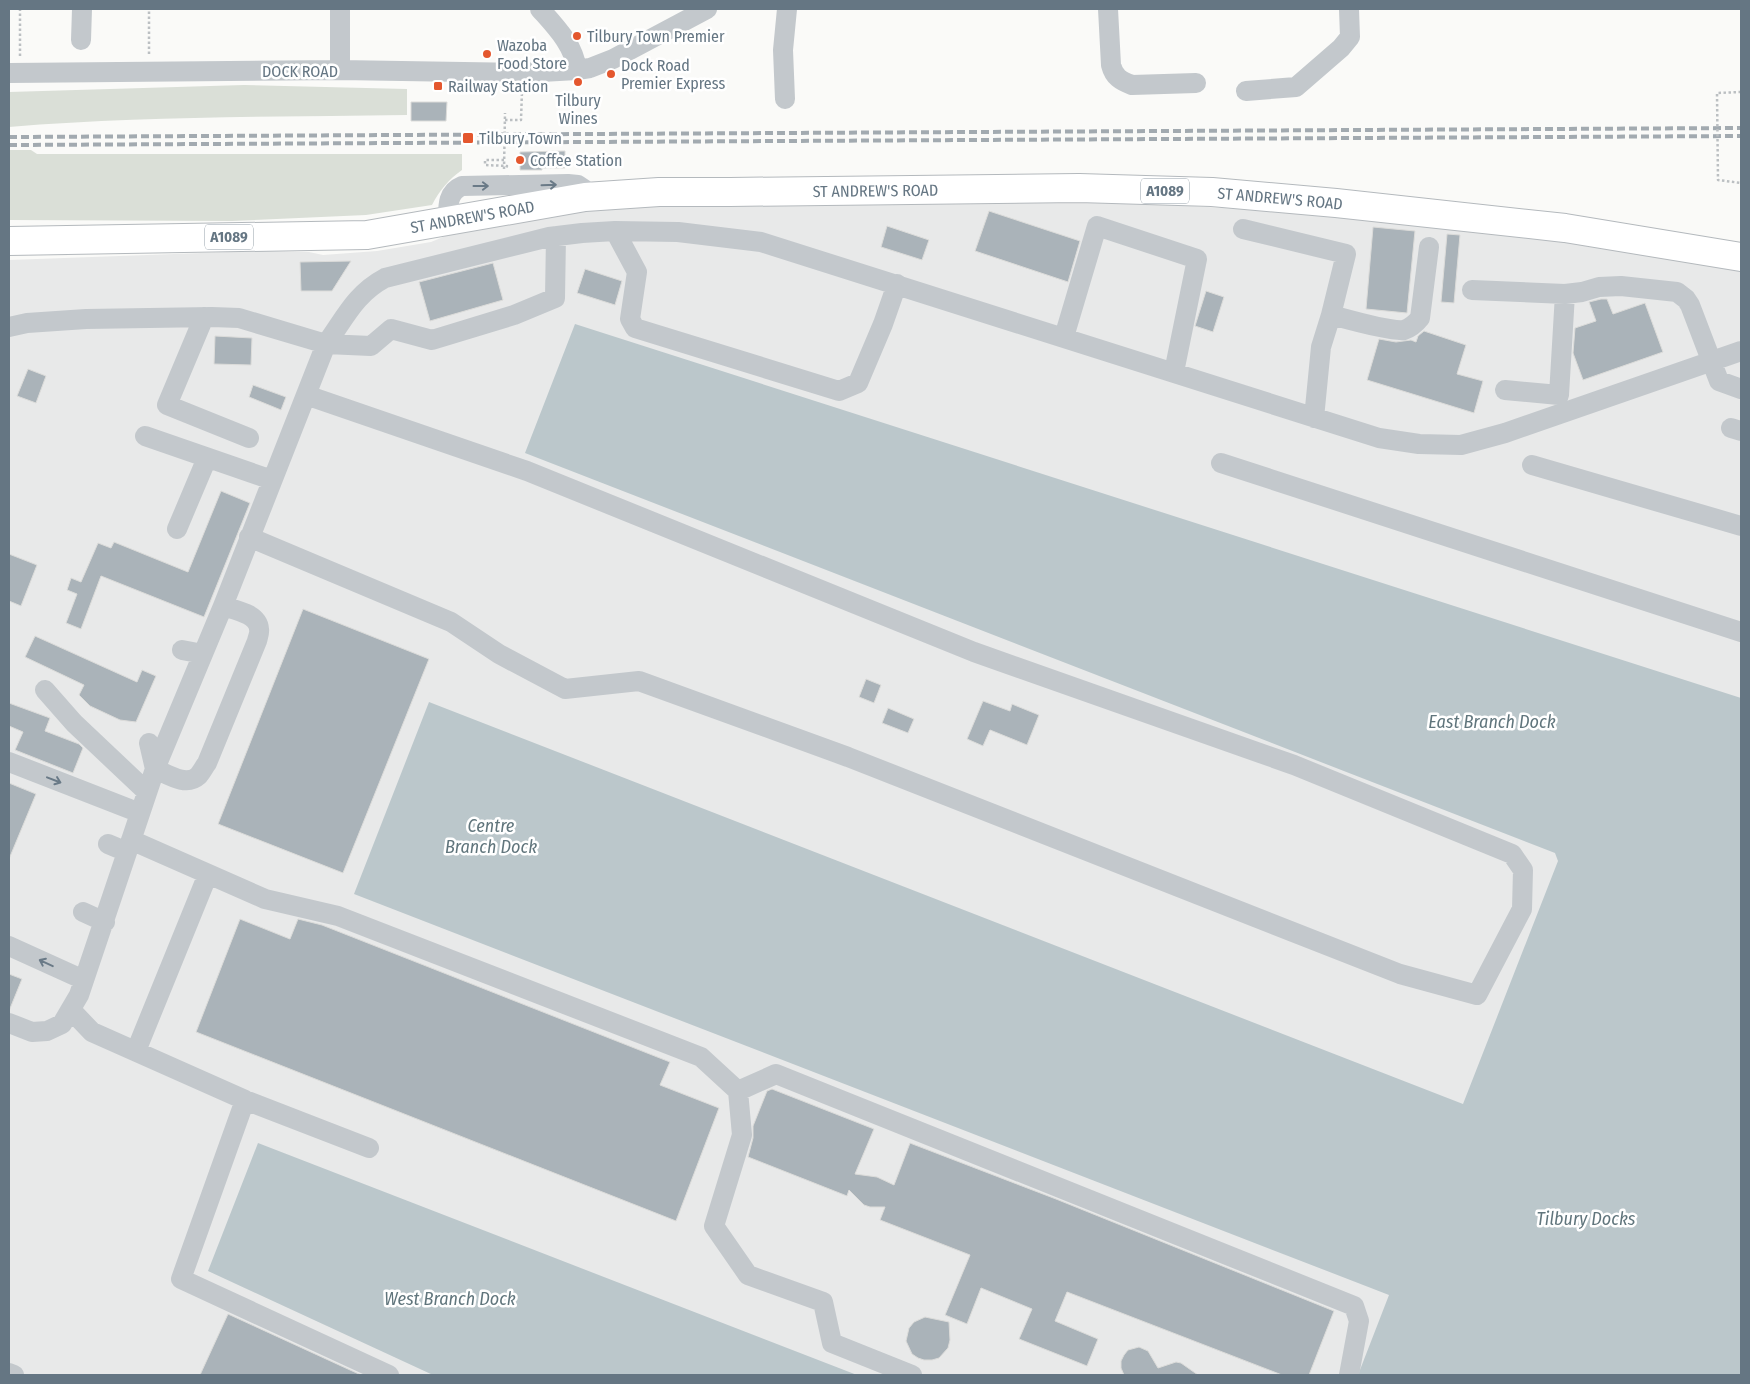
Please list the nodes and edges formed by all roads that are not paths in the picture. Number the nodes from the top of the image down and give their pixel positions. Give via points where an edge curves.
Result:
1 (82, 9) edge
2 (340, 9) edge
3 (540, 9) edge
4 (705, 9) edge
5 (787, 9) edge
6 (1108, 9) edge
7 (1349, 9) edge
8 (81, 40) dead end
9 (584, 69) junction
10 (340, 70) junction
11 (9, 73) edge
12 (1196, 83) dead end
13 (1246, 91) dead end
14 (785, 98) dead end
15 (1243, 230) dead end
16 (615, 231) junction
17 (556, 236) junction
18 (9, 241) edge
19 (1429, 247) dead end
20 (1741, 257) edge
21 (896, 284) junction
22 (1472, 290) dead end
23 (1565, 294) junction
24 (1331, 315) junction
25 (204, 317) junction
26 (9, 327) edge
27 (1064, 337) junction
28 (326, 344) junction
29 (1741, 351) edge
30 (1710, 361) junction
31 (1174, 372) junction
32 (1741, 389) edge
33 (1505, 390) dead end
34 (306, 395) junction
35 (1314, 418) junction
36 (144, 436) dead end
37 (249, 438) dead end
38 (208, 458) junction
39 (1222, 463) dead end
40 (1532, 464) dead end
41 (272, 480) junction
42 (1741, 526) edge
43 (177, 529) dead end
44 (249, 537) junction
45 (223, 606) junction
46 (1741, 632) edge
47 (182, 650) dead end
48 (203, 654) junction
49 (193, 676) junction
50 (172, 687) dead end
51 (45, 690) dead end
52 (149, 743) dead end
53 (9, 762) edge
54 (156, 769) junction
55 (147, 792) junction
56 (140, 813) junction
57 (108, 844) dead end
58 (129, 846) junction
59 (208, 874) junction
60 (83, 912) dead end
61 (105, 922) junction
62 (9, 946) edge
63 (84, 980) junction
64 (70, 1010) junction
65 (9, 1023) edge
66 (136, 1052) junction
67 (738, 1091) junction
68 (245, 1100) junction
69 (369, 1148) dead end
70 (9, 1373) edge
71 (14, 1375) edge
72 (389, 1375) edge
73 (912, 1375) edge
74 (1349, 1375) edge

1 - 8 street
2 - 10 street
3 - 9 street via 568,42
4 - 9 street, DOCK ROAD via 613,60
5 - 14 street via 783,50
6 - 12 street via 1111,65 1117,78 1132,85
7 - 13 street via 1350,37 1296,87
9 - 10 street, DOCK ROAD via 523,73
10 - 11 street, DOCK ROAD
15 - 24 street via 1346,254
16 - 17 street
16 - 21 street via 678,232 761,242
16 - 21 street via 637,272 630,320 635,328 839,391 858,383
17 - 28 street via 385,278 373,284 348,309
17 - 28 street via 555,298 514,315 432,340 391,329 371,346
18 - 20 highway, ST ANDREW'S ROAD / A1089 via 367,235 585,197 659,192 1079,188 1212,192 1336,203 1565,228
19 - 24 street via 1420,318 1416,324 1403,330
21 - 27 street
22 - 23 street
23 - 30 street via 1621,286 1677,292 1690,304
23 - 33 street via 1559,394
24 - 35 street via 1321,347
25 - 26 street via 86,319
25 - 28 street via 238,318
25 - 37 street via 167,405
27 - 31 street
27 - 31 street via 1096,226 1197,259
28 - 34 street
29 - 30 street
30 - 32 street via 1719,381
30 - 35 street via 1505,434 1461,444 1419,444 1379,438
31 - 35 street
34 - 41 street
34 - 44 street via 527,471 974,652 1294,765 1512,854 1523,870 1522,909 1477,996 1400,974 848,757 639,681 565,689 499,654 451,622
36 - 38 street
38 - 41 street
38 - 43 street
39 - 46 street
40 - 42 street
41 - 44 street
44 - 45 street
45 - 48 street
45 - 54 street via 256,619 259,628 257,641 207,763 198,776 183,781
47 - 48 street
48 - 49 street
49 - 50 street
49 - 54 street
51 - 55 street via 74,723
52 - 54 street
53 -> 56 street
54 - 55 street
55 - 56 street
56 - 58 street
57 - 58 street
58 - 59 street
58 - 61 street
59 - 66 street
59 - 67 street via 265,899 338,916 701,1057
60 - 61 street
61 - 63 street
63 -> 62 street
63 - 64 street
64 - 65 street via 62,1024 47,1030 32,1032
64 - 66 street via 92,1032
66 - 68 street
67 - 73 street via 742,1136 714,1226 748,1275 822,1302 832,1343
67 - 74 street via 776,1074 1354,1306 1359,1321
68 - 69 street
68 - 72 street via 181,1279
70 - 71 street

